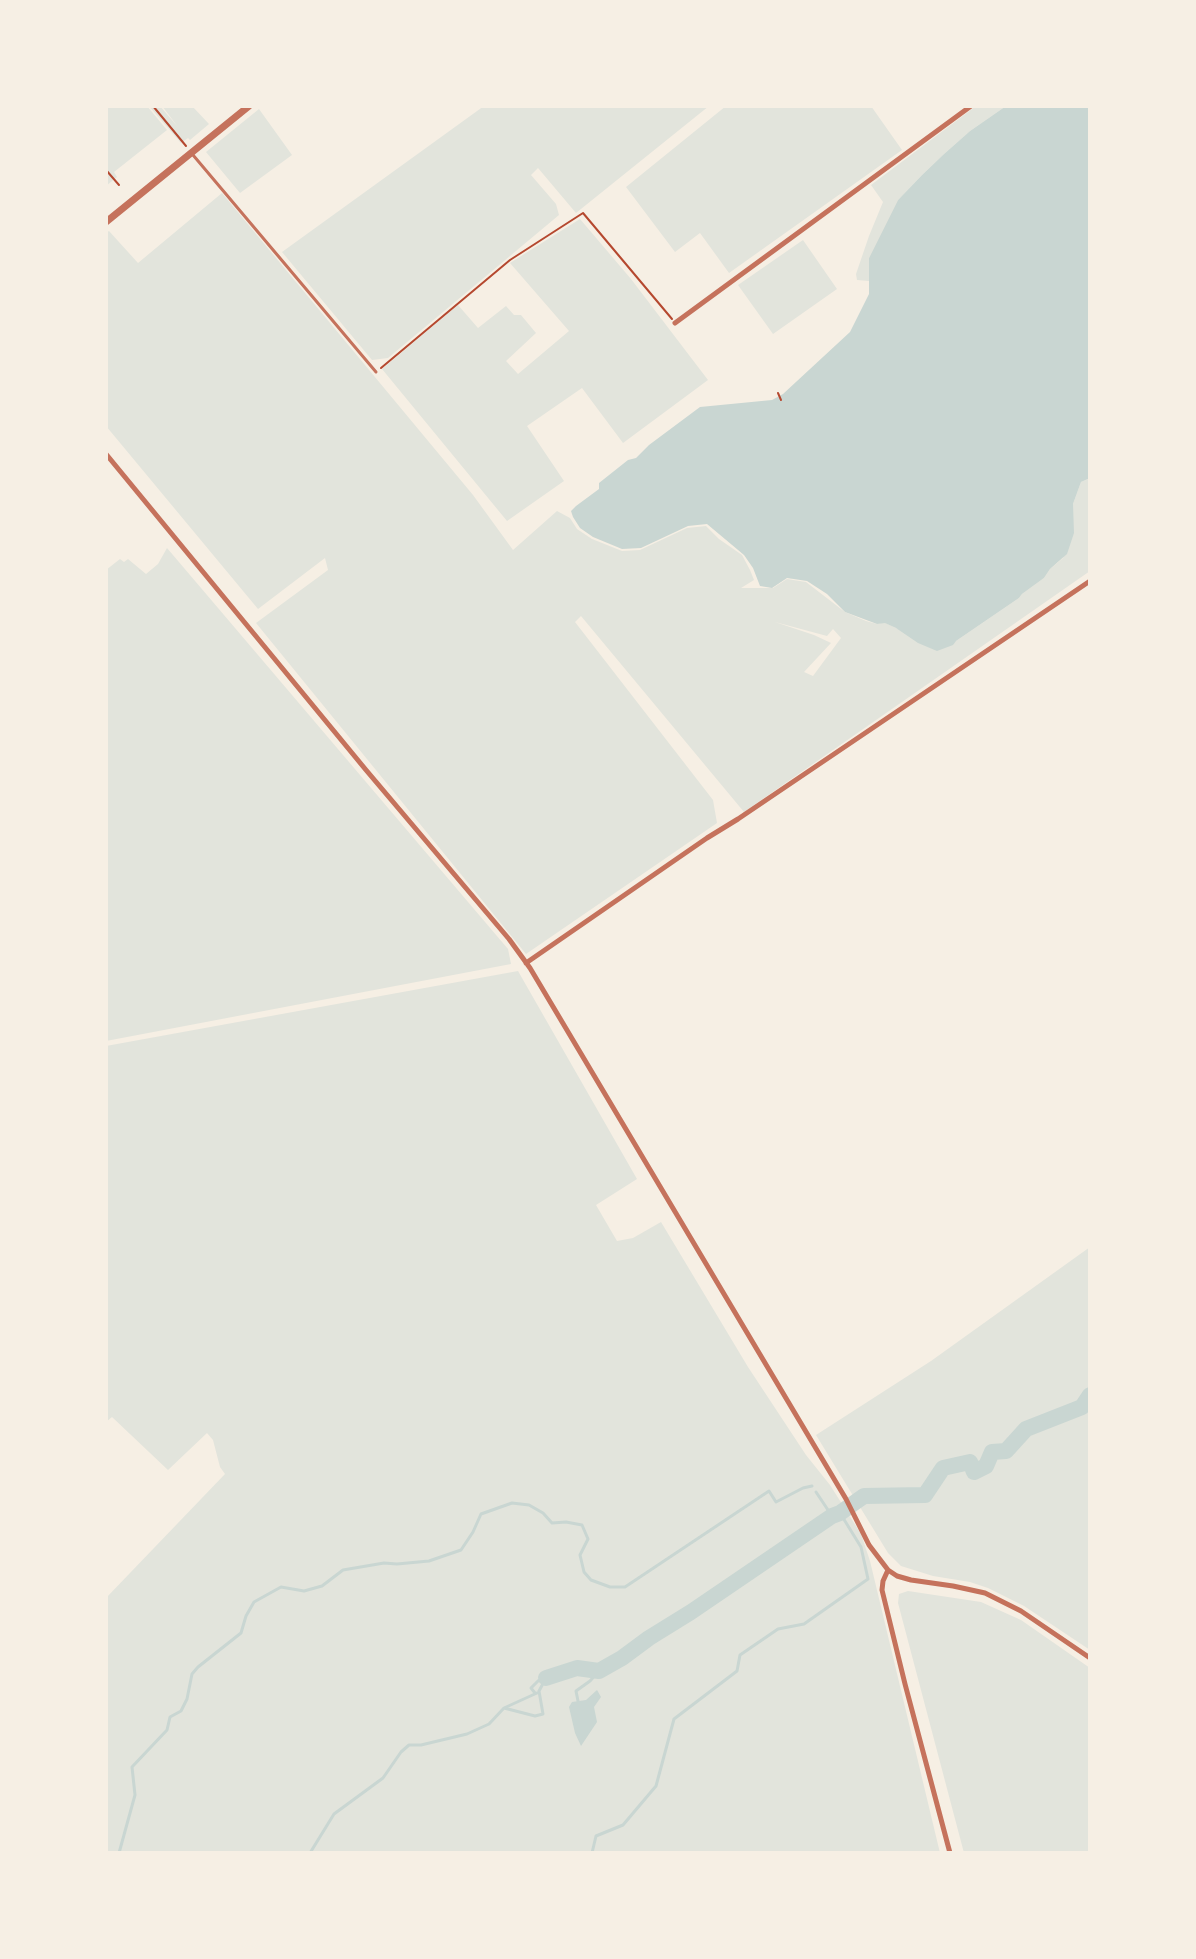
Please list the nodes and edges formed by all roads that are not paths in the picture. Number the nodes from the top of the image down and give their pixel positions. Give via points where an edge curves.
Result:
1 (249, 106) edge
2 (971, 106) edge
3 (192, 153) junction
4 (106, 222) edge
5 (675, 323) road end
6 (376, 372) road end
7 (106, 454) edge
8 (1090, 581) edge
9 (526, 963) junction
10 (888, 1570) junction
11 (1090, 1658) edge
12 (950, 1853) edge

1 - 3 street
2 - 5 street
3 - 4 street
3 - 6 lane
7 - 9 street
8 - 9 street
9 - 10 street
10 - 11 street via 911,1580 985,1593
10 - 12 street via 882,1590

